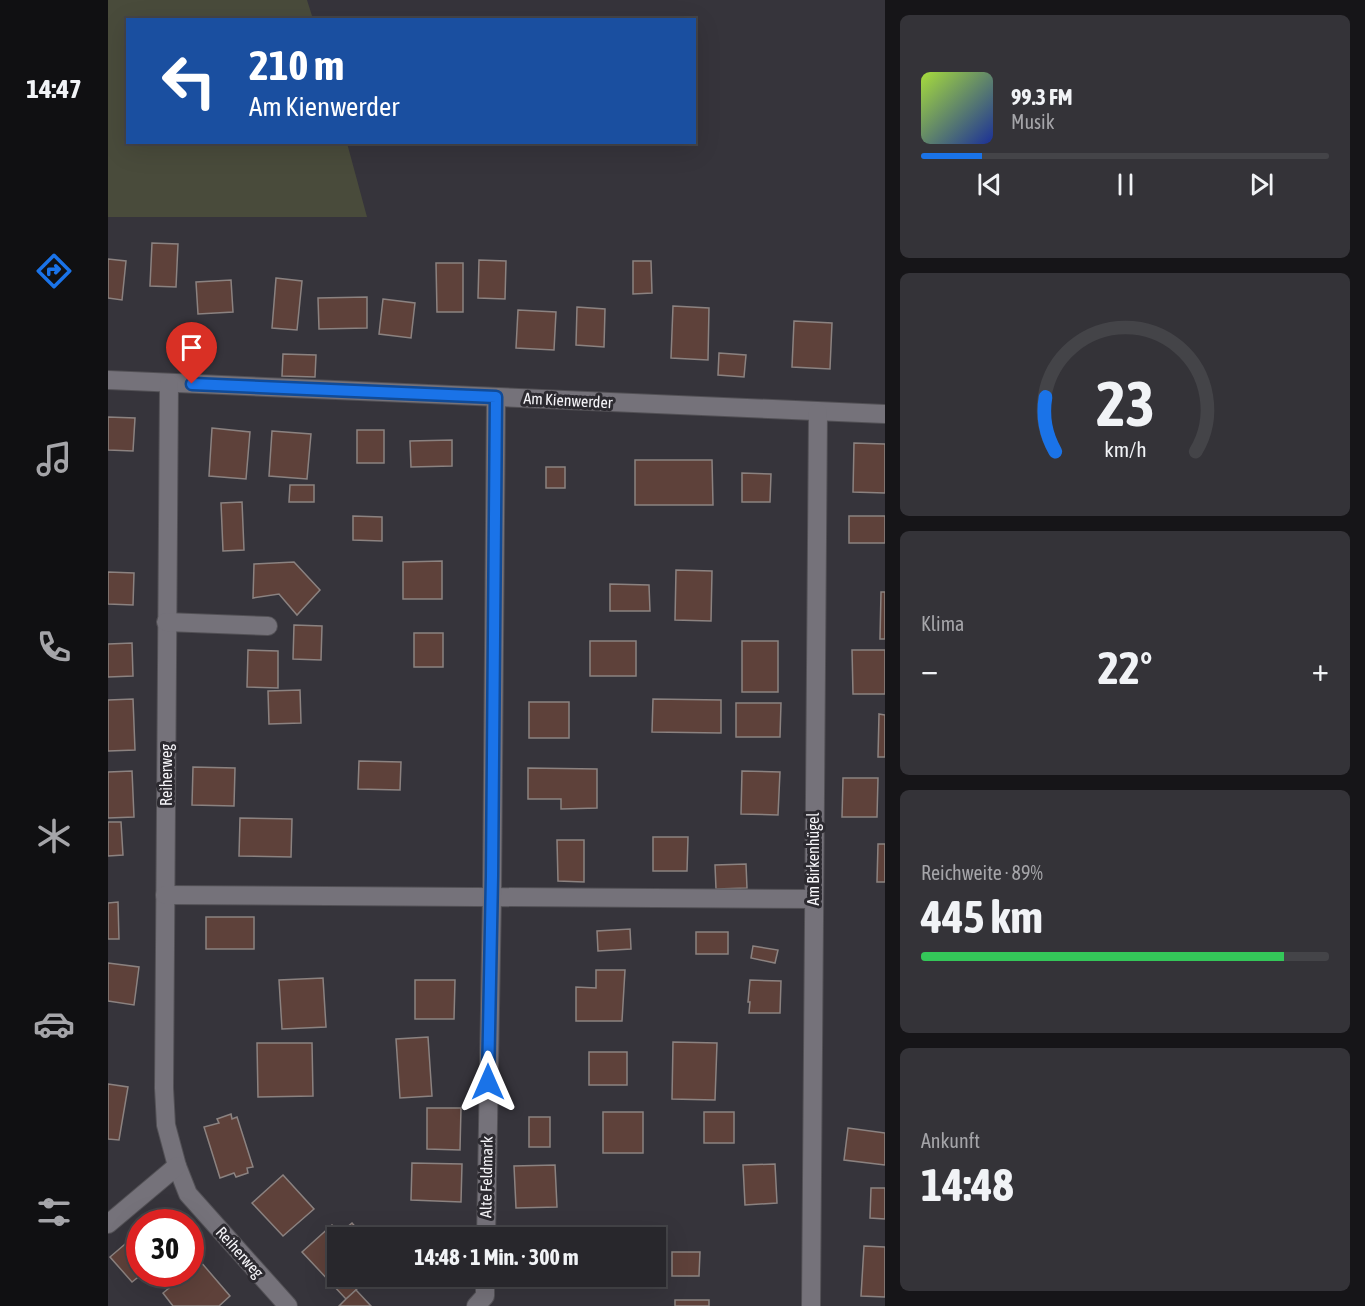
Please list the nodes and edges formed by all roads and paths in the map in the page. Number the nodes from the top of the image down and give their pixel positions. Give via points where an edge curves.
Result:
1 (108, 380) edge
2 (169, 383) junction
3 (496, 397) junction
4 (818, 412) junction
5 (885, 414) edge
6 (166, 622) junction
7 (268, 626) dead end
8 (165, 895) junction
9 (492, 896) junction
10 (804, 899) junction
11 (177, 1166) junction
12 (108, 1224) edge
13 (486, 1227) edge
14 (485, 1287) edge
15 (288, 1306) edge
16 (476, 1306) edge
17 (811, 1306) edge

1 - 2 street, Am Kienwerder
2 - 3 street, Am Kienwerder
2 - 6 street, Reiherweg
3 - 4 street, Am Kienwerder
3 - 9 street, Alte Feldmark
4 - 5 street, Am Kienwerder
4 - 10 street, Am Birkenhügel
6 - 7 street
6 - 8 street, Reiherweg
8 - 9 street
8 - 11 street, Reiherweg via 164,1088 166,1125
9 - 10 street
9 - 13 street, Alte Feldmark
10 - 17 street, Am Birkenhügel
11 - 12 street
11 - 15 street, Reiherweg via 188,1194
14 - 16 street via 485,1296

